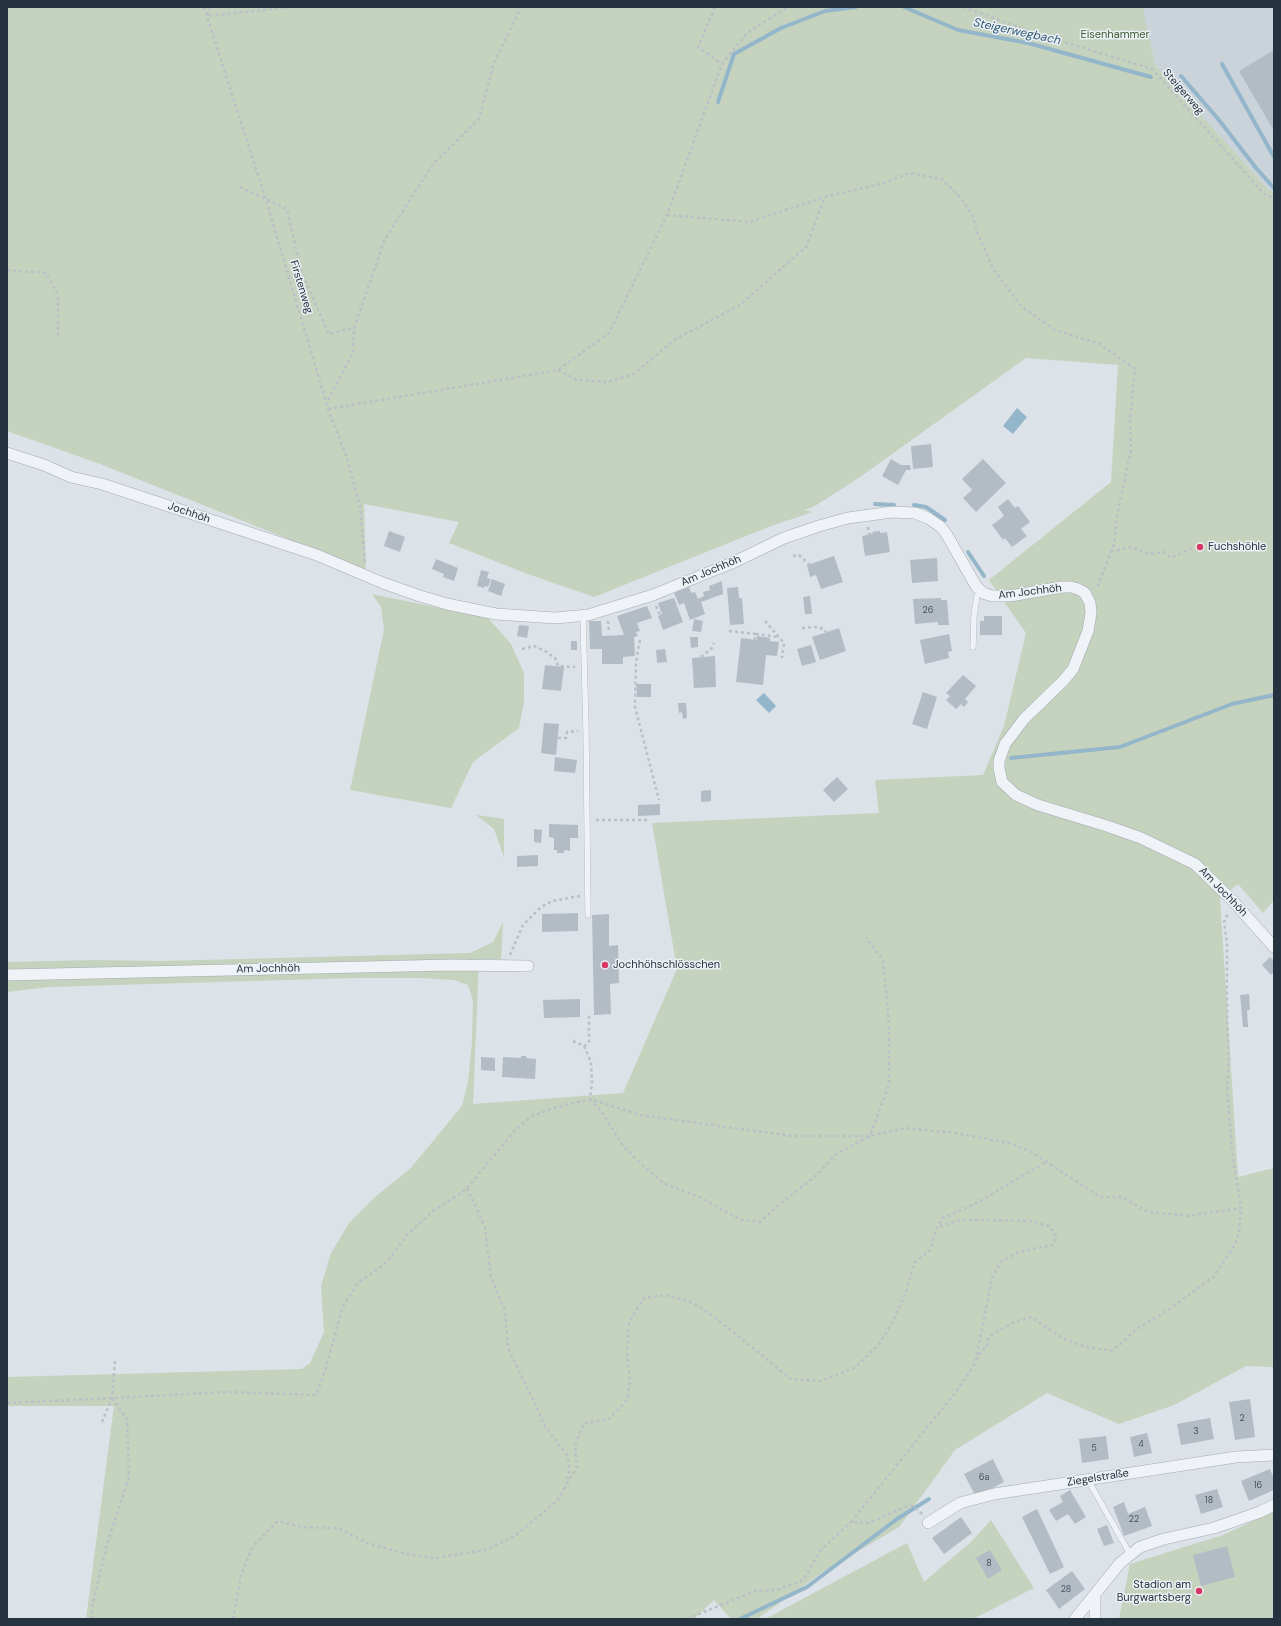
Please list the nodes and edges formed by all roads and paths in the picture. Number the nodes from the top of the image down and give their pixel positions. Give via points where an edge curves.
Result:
1 (204, 7) edge
2 (210, 7) edge
3 (293, 7) edge
4 (521, 7) edge
5 (715, 7) edge
6 (788, 7) edge
7 (963, 7) edge
8 (207, 16) junction
9 (722, 64) junction
10 (240, 187) dead end
11 (825, 196) junction
12 (1274, 198) edge
13 (266, 200) junction
14 (668, 215) junction
15 (7, 270) edge
16 (354, 328) junction
17 (58, 338) dead end
18 (558, 370) junction
19 (327, 401) junction
20 (328, 408) junction
21 (7, 453) edge
22 (1194, 547) dead end
23 (1111, 552) junction
24 (792, 556) dead end
25 (810, 564) dead end
26 (367, 576) junction
27 (982, 591) junction
28 (655, 603) dead end
29 (1090, 603) junction
30 (660, 615) dead end
31 (583, 616) junction
32 (607, 619) dead end
33 (765, 621) dead end
34 (802, 628) dead end
35 (729, 631) dead end
36 (609, 632) dead end
37 (826, 632) dead end
38 (756, 634) junction
39 (779, 638) junction
40 (640, 640) dead end
41 (755, 640) dead end
42 (714, 643) dead end
43 (973, 646) dead end
44 (522, 649) dead end
45 (701, 657) dead end
46 (782, 658) dead end
47 (582, 668) dead end
48 (582, 730) dead end
49 (558, 738) dead end
50 (659, 800) dead end
51 (592, 820) dead end
52 (649, 820) dead end
53 (588, 896) junction
54 (588, 915) dead end
55 (1224, 922) dead end
56 (866, 938) dead end
57 (1274, 947) edge
58 (508, 966) junction
59 (528, 966) dead end
60 (7, 975) edge
61 (589, 1015) dead end
62 (573, 1041) dead end
63 (584, 1046) junction
64 (590, 1099) junction
65 (870, 1136) junction
66 (1046, 1162) junction
67 (467, 1188) junction
68 (1241, 1208) junction
69 (937, 1227) junction
70 (115, 1361) dead end
71 (975, 1363) junction
72 (112, 1398) junction
73 (7, 1403) edge
74 (102, 1422) dead end
75 (1274, 1456) edge
76 (1088, 1480) junction
77 (564, 1489) junction
78 (1274, 1505) edge
79 (918, 1510) dead end
80 (852, 1522) junction
81 (928, 1523) dead end
82 (1130, 1554) junction
83 (1095, 1594) junction
84 (91, 1619) edge
85 (233, 1619) edge
86 (686, 1619) edge
87 (1075, 1619) edge
88 (1095, 1619) edge

1 - 8 path, Firstenweg
2 - 8 path
3 - 8 path
4 - 16 path via 494,63 479,119 433,164 385,239
5 - 9 path via 698,46
6 - 9 path via 748,32
7 - 12 path, Steigerweg via 1032,32 1152,69 1264,194
8 - 13 path, Firstenweg
9 - 14 path
10 - 13 path
11 - 14 path via 749,222
11 - 18 path via 806,247 740,305 674,340 634,374 608,382 577,380
11 - 23 path via 884,183 909,173 942,179 972,214 993,269 1022,307 1055,330 1100,344 1135,369 1130,420 1131,450
13 - 16 path via 287,209 301,271 329,334
13 - 19 path, Firstenweg
14 - 18 path via 609,333
15 - 17 path via 46,273 58,295
16 - 19 path via 353,354
18 - 20 path
19 - 20 path, Firstenweg
20 - 26 path, Firstenweg via 346,455 360,506
21 - 26 street, Jochhöh via 71,477 102,484 317,555
22 - 23 path via 1171,558 1164,552 1150,554 1130,547
23 - 29 path
24 - 25 path via 799,555
26 - 31 street, Am Jochhöh via 420,596 482,612 555,618
27 - 29 street, Am Jochhöh via 992,596 1010,596 1062,587 1071,588 1085,594
27 - 31 street, Am Jochhöh via 976,586 941,527 916,513 892,512 848,518 811,528 653,595
27 - 43 lane via 977,596
28 - 30 path
29 - 57 street, Am Jochhöh via 1088,631 1073,669 1024,719 1006,744 999,761 1002,782 1016,795 1038,805 1141,838 1195,864 1233,900
31 - 53 lane
32 - 36 path
33 - 39 path
34 - 37 path via 815,627
35 - 38 path
38 - 39 path
38 - 41 path
39 - 46 path via 784,643
40 - 50 path via 636,662 635,707
42 - 45 path
44 - 47 path via 534,646 555,658 558,666
48 - 49 path via 567,732 566,738
51 - 52 path
53 - 54 lane
53 - 58 path via 552,901 532,914 523,925 509,956
55 - 68 path via 1227,943 1227,1087 1232,1151
56 - 65 path via 883,960 889,1024 889,1084
58 - 59 street, Am Jochhöh
58 - 60 street, Am Jochhöh via 452,965
61 - 63 path via 589,1043
62 - 63 path
63 - 64 path via 591,1062
64 - 65 path via 640,1115 792,1136
64 - 65 path via 621,1142 663,1183 699,1197 741,1220 760,1222 818,1174 836,1154
64 - 67 path via 532,1116 517,1128
65 - 66 path via 905,1128 955,1133 1009,1143 1030,1151
66 - 68 path via 1100,1197 1122,1197 1148,1212 1188,1216
66 - 69 path via 975,1204 943,1218
67 - 72 path via 434,1210 407,1235 387,1262 358,1283 343,1306 316,1395 228,1392
67 - 77 path via 485,1227 491,1277 505,1311 508,1348 544,1425 567,1455 570,1469
68 - 71 path via 1235,1245 1213,1276 1170,1309 1135,1330 1111,1351 1083,1346 1064,1339 1031,1316 1012,1323 990,1336
69 - 71 path via 970,1220 1031,1221 1049,1226 1056,1236 1053,1245 1019,1252 1001,1261 992,1278
69 - 77 path via 930,1250 914,1263 907,1290 880,1343 856,1367 821,1381 791,1379 702,1308 688,1301 665,1295 644,1298 629,1322 627,1351 630,1382 626,1400 608,1420 584,1423 575,1445 577,1467
70 - 72 path
71 - 80 path via 959,1388
72 - 73 path
72 - 74 path
72 - 84 path via 126,1419 129,1477 106,1548
75 - 76 street, Ziegelstraße via 1236,1457
76 - 81 street, Ziegelstraße via 994,1494 960,1503
76 - 82 lane
77 - 85 path via 558,1500 516,1536 485,1550 436,1558 407,1554 370,1544 338,1528 302,1527 278,1521 253,1546 241,1575
78 - 82 street via 1226,1524 1140,1547
79 - 80 path via 910,1505 869,1523
80 - 86 path via 821,1550 802,1580 777,1590 755,1591
82 - 83 street
83 - 87 street
83 - 88 street

